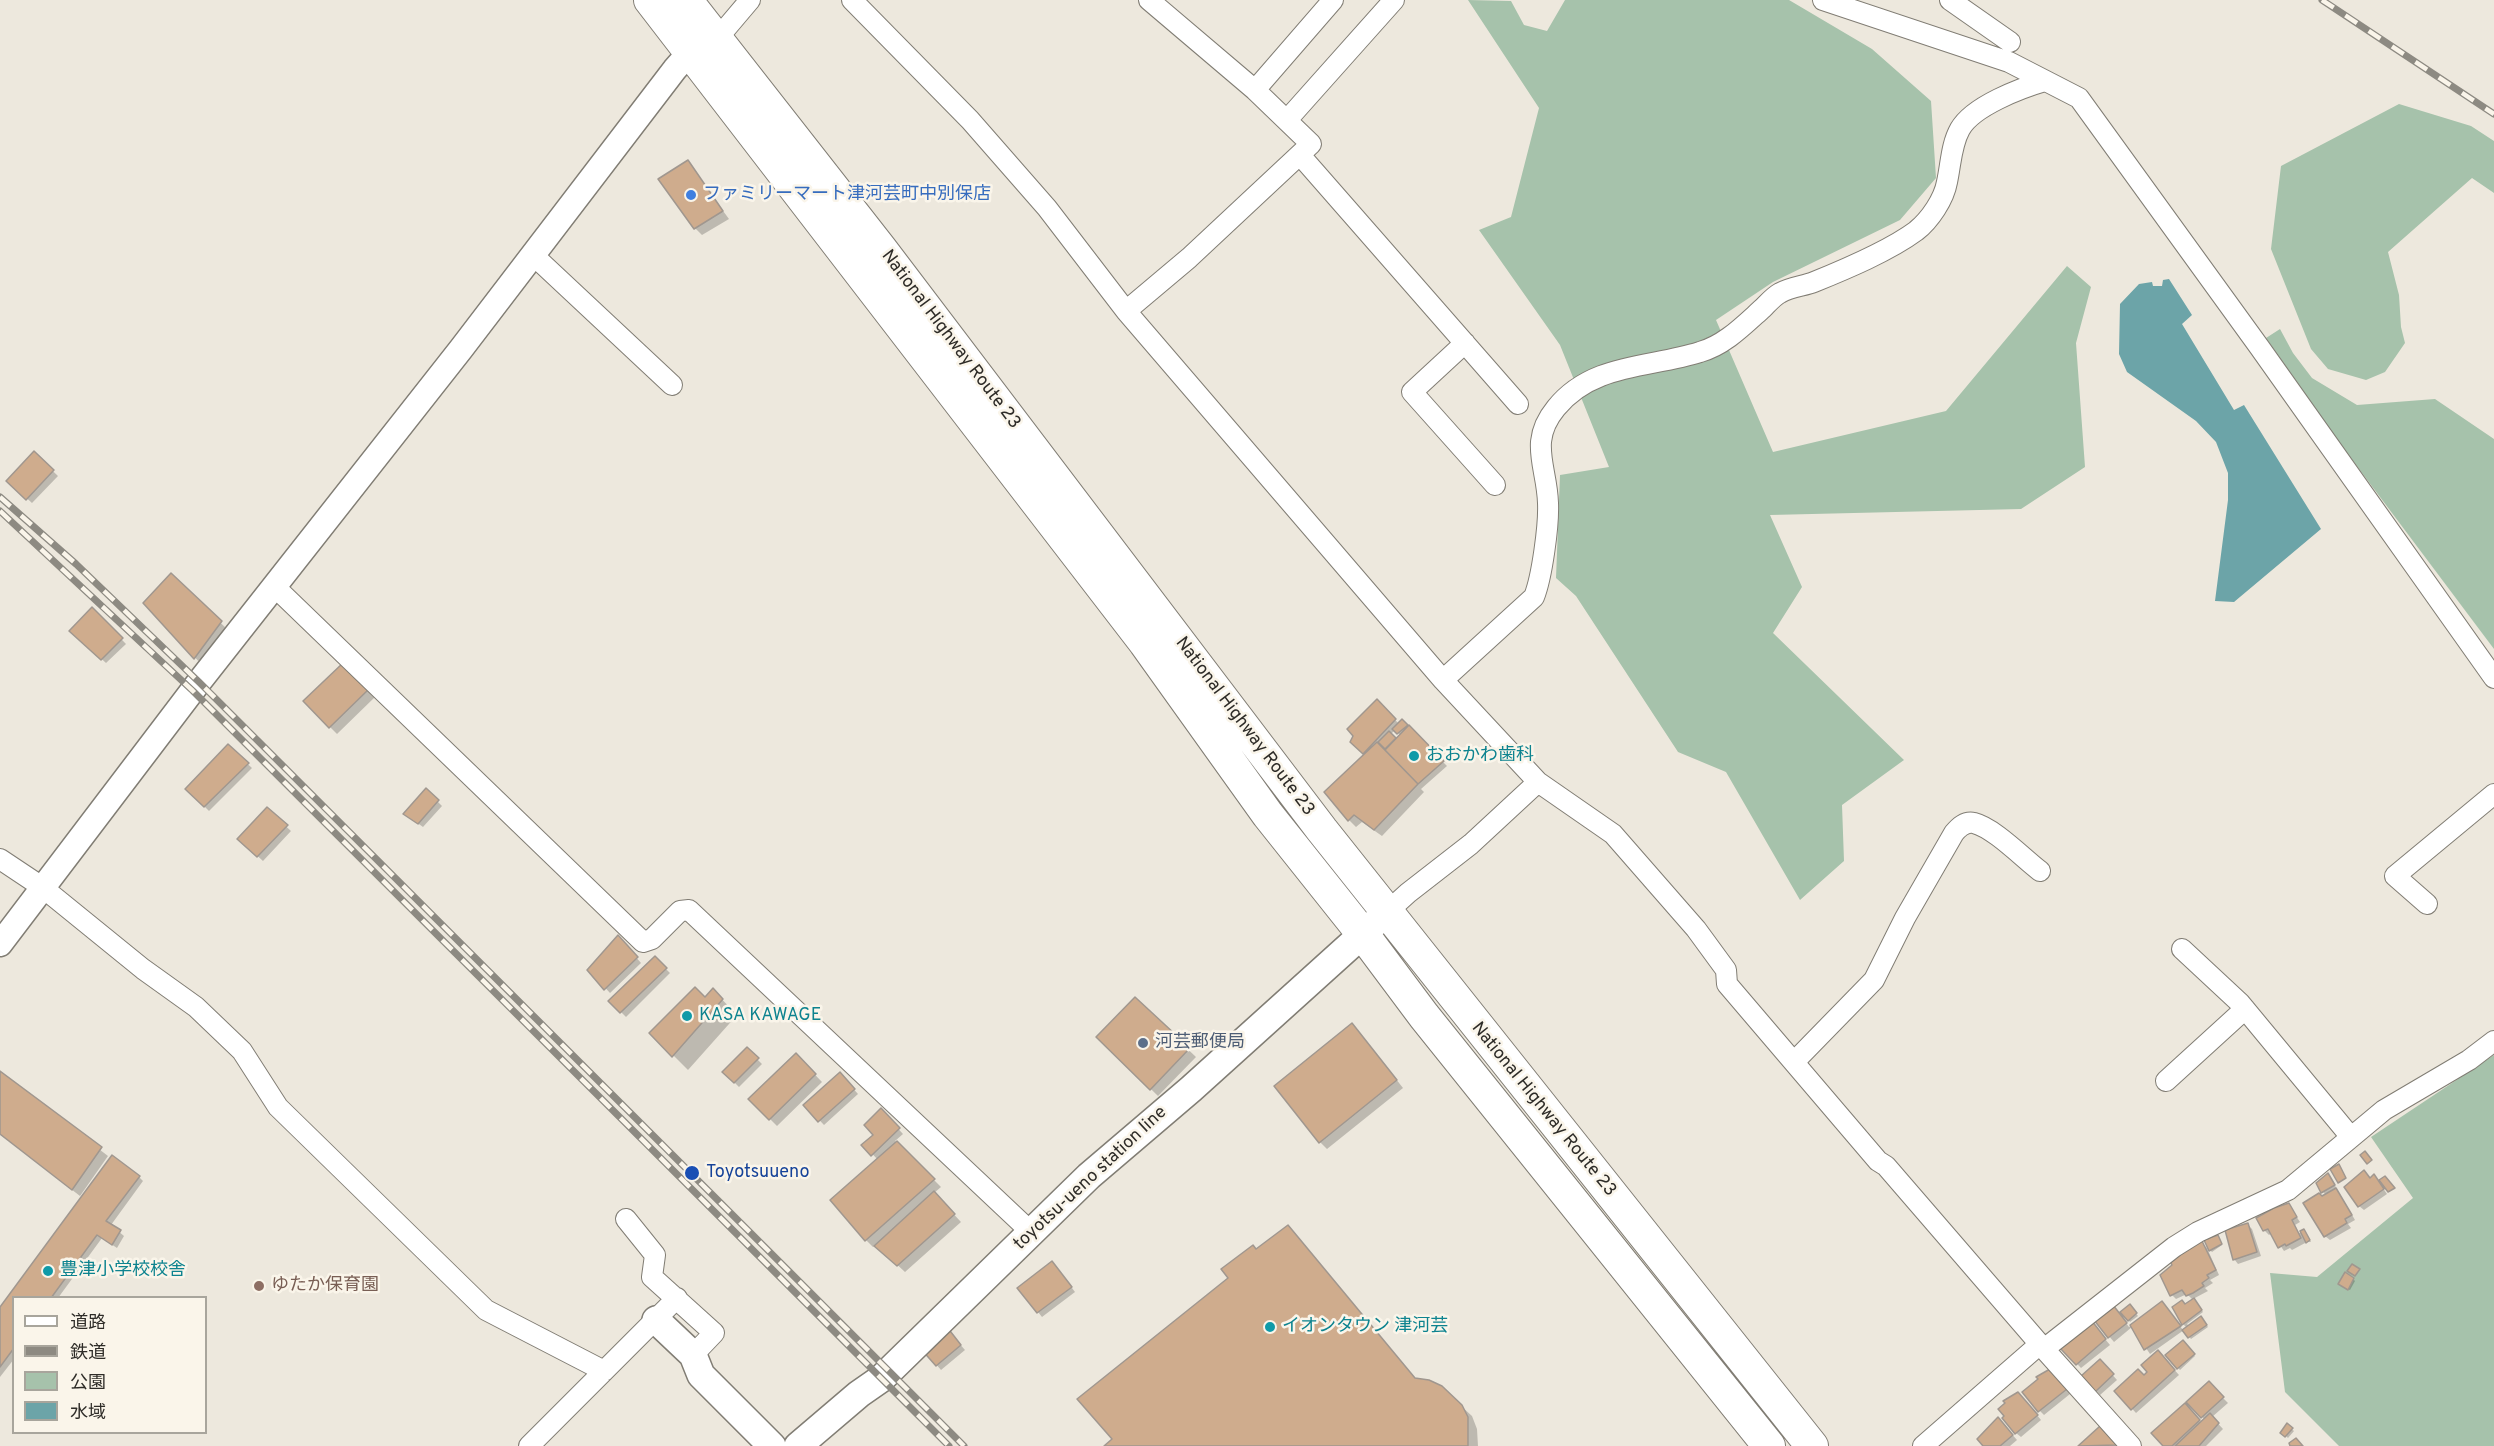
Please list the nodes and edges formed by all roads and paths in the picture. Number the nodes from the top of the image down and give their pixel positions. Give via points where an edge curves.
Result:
1 (650, 0) edge
2 (686, 0) edge
3 (750, 0) edge
4 (852, 0) edge
5 (1149, 0) edge
6 (1333, 0) edge
7 (1394, 0) edge
8 (1823, 0) edge
9 (1950, 0) edge
10 (2010, 42) dead end
11 (704, 46) junction
12 (2045, 81) junction
13 (1254, 90) junction
14 (1287, 120) junction
15 (1300, 154) junction
16 (532, 254) junction
17 (1126, 311) junction
18 (1465, 343) junction
19 (672, 385) dead end
20 (1518, 404) dead end
21 (1495, 485) dead end
22 (274, 587) junction
23 (2494, 678) edge
24 (1443, 680) junction
25 (1539, 782) junction
26 (2494, 794) edge
27 (0, 859) edge
28 (2040, 871) dead end
29 (42, 886) junction
30 (2427, 904) dead end
31 (1386, 913) junction
32 (1362, 933) junction
33 (0, 944) edge
34 (2182, 949) dead end
35 (2245, 1009) junction
36 (2494, 1041) edge
37 (1794, 1062) junction
38 (2166, 1081) dead end
39 (2350, 1136) junction
40 (626, 1219) dead end
41 (1031, 1232) junction
42 (677, 1298) junction
43 (656, 1320) junction
44 (2042, 1347) junction
45 (693, 1355) junction
46 (604, 1371) junction
47 (529, 1446) edge
48 (771, 1446) edge
49 (798, 1446) edge
50 (1768, 1446) edge
51 (1812, 1446) edge
52 (1923, 1446) edge
53 (2132, 1446) edge

1 - 11 highway, National Highway Route 23
2 - 11 highway, National Highway Route 23
3 - 11 street
4 - 17 street via 978,129 1047,208
5 - 13 street
6 - 13 street
7 - 14 street
8 - 12 street via 2009,62
9 - 10 street
11 - 16 street via 675,69
11 - 31 highway, National Highway Route 23 via 881,249
11 - 32 highway, National Highway Route 23 via 1268,815
12 - 23 street via 2079,98
12 - 24 street via 2010,94 1969,118 1953,148 1947,185 1916,231 1862,261 1780,292 1726,340 1701,352 1621,368 1582,384 1567,395 1544,426 1541,439 1539,453 1548,503 1534,597
13 - 14 street
14 - 15 street via 1311,144
15 - 17 street via 1190,258
15 - 18 street
16 - 19 street
16 - 22 street
17 - 24 street
18 - 20 street
18 - 21 street via 1412,392
22 - 29 street
22 - 41 street via 643,942 652,939 680,910 689,910
24 - 25 street
25 - 31 street
25 - 37 street via 1613,834 1696,929 1726,970 1726,984
26 - 30 street via 2395,876
27 - 29 street
28 - 37 street via 1985,828 1973,822 1960,826 1905,918 1874,980
29 - 33 street
29 - 46 street via 196,1007 242,1051 278,1107 486,1310
31 - 32 main road, toyotsu-ueno station line
31 - 51 highway, National Highway Route 23
32 - 41 main road, toyotsu-ueno station line
32 - 50 highway, National Highway Route 23
34 - 35 street
35 - 38 street
35 - 39 street
36 - 39 street via 2389,1106
37 - 44 street
39 - 44 street via 2288,1190 2174,1247
40 - 42 street via 655,1255 652,1277
41 - 49 main road, toyotsu-ueno station line via 882,1378
42 - 43 street
42 - 45 street via 714,1333
43 - 45 main road
43 - 46 street
44 - 52 street
44 - 53 street
45 - 48 main road via 700,1375
46 - 47 street

